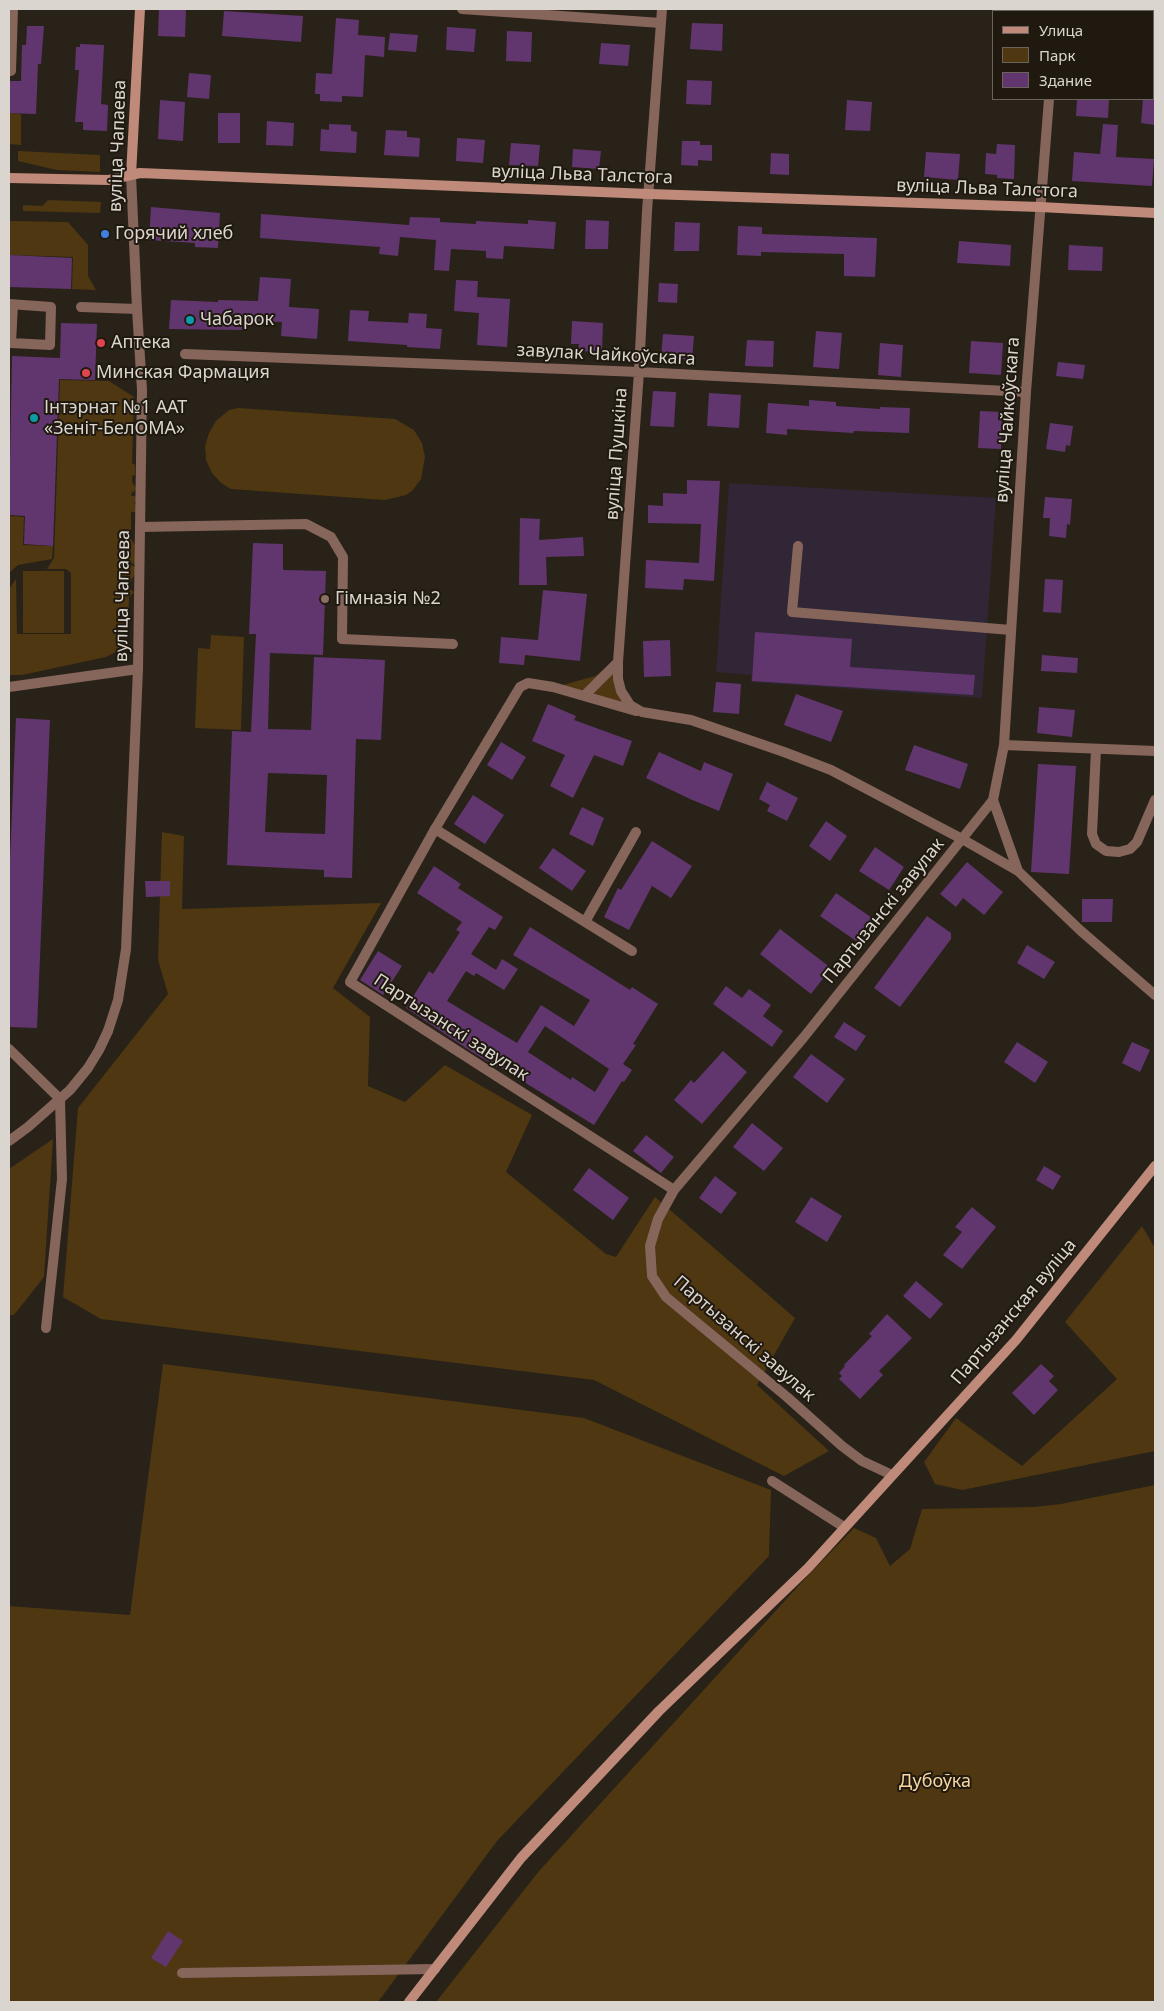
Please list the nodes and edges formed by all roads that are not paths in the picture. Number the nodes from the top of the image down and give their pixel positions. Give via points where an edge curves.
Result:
1 (13, 9) edge
2 (140, 9) edge
3 (462, 9) edge
4 (662, 9) edge
5 (660, 23) junction
6 (9, 71) edge
7 (1049, 100) edge
8 (131, 175) junction
9 (9, 178) edge
10 (649, 194) junction
11 (1040, 206) junction
12 (1155, 213) edge
13 (11, 305) edge
14 (80, 307) dead end
15 (136, 308) junction
16 (185, 354) dead end
17 (639, 372) junction
18 (1026, 392) junction
19 (140, 527) junction
20 (798, 546) dead end
21 (1011, 630) junction
22 (453, 644) dead end
23 (618, 662) junction
24 (138, 669) junction
25 (9, 687) edge
26 (584, 696) junction
27 (642, 712) junction
28 (1004, 745) junction
29 (1096, 749) junction
30 (1155, 751) edge
31 (993, 800) junction
32 (1155, 800) edge
33 (436, 829) junction
34 (636, 832) dead end
35 (962, 839) junction
36 (1018, 871) junction
37 (585, 922) junction
38 (632, 951) dead end
39 (1155, 994) edge
40 (9, 1048) edge
41 (60, 1099) junction
42 (9, 1141) edge
43 (1155, 1166) edge
44 (674, 1190) junction
45 (46, 1328) dead end
46 (892, 1474) junction
47 (772, 1482) dead end
48 (844, 1527) junction
49 (435, 1969) junction
50 (182, 1973) dead end
51 (409, 2002) edge

1 - 6 street
2 - 8 main road, вуліца Чапаева
3 - 5 street
4 - 5 street, вуліца Пушкіна
5 - 10 street, вуліца Пушкіна
7 - 11 street, вуліца Чайкоўскага
8 - 9 main road, вуліца Льва Талстога via 109,180
8 - 10 main road, вуліца Льва Талстога via 140,172
8 - 15 street, вуліца Чапаева
10 - 11 main road, вуліца Льва Талстога
10 - 17 street, вуліца Пушкіна
11 - 12 main road, вуліца Льва Талстога
11 - 18 street, вуліца Чайкоўскага
13 - 13 street via 51,307 50,344 11,343
14 - 15 street
15 - 19 street, вуліца Чапаева via 142,390
16 - 17 street, завулак Чайкоўскага
17 - 18 street, завулак Чайкоўскага
17 - 23 street, вуліца Пушкіна
18 - 21 street, вуліца Чайкоўскага
19 - 22 street via 306,524 331,537 343,557 342,639
19 - 24 street, вуліца Чапаева
20 - 21 street via 792,612
21 - 28 street, вуліца Чайкоўскага
23 - 26 street
23 - 27 street via 621,692 630,705
24 - 25 street
24 - 41 street, вуліца Чапаева via 126,949 121,987 114,1016 100,1050
26 - 27 street, Партызанскі завулак
26 - 33 street, Партызанскі завулак via 528,683 520,687
27 - 35 street, Партызанскі завулак via 691,720 831,770
28 - 29 street
28 - 31 street, вуліца Чайкоўскага
29 - 30 street
29 - 32 street via 1092,834 1096,844 1106,851 1130,849 1137,842
31 - 35 street, вуліца Чайкоўскага
31 - 36 street
33 - 37 street
33 - 44 street, Партызанскі завулак via 350,982
34 - 37 street
35 - 36 street
35 - 44 street, Партызанскі завулак via 810,1029
36 - 39 street via 1081,932
37 - 38 street
40 - 41 street
41 - 42 street, вуліца Чапаева
41 - 45 street via 62,1179
43 - 46 main road, Партызанская вуліца via 1016,1340
44 - 46 street, Партызанскі завулак via 658,1219 650,1246 652,1276 666,1297 842,1446 862,1461
46 - 48 main road, Партызанская вуліца
47 - 48 street
48 - 49 main road, Партызанская вуліца via 808,1568 659,1711 521,1858
49 - 50 street
49 - 51 main road, Партызанская вуліца

